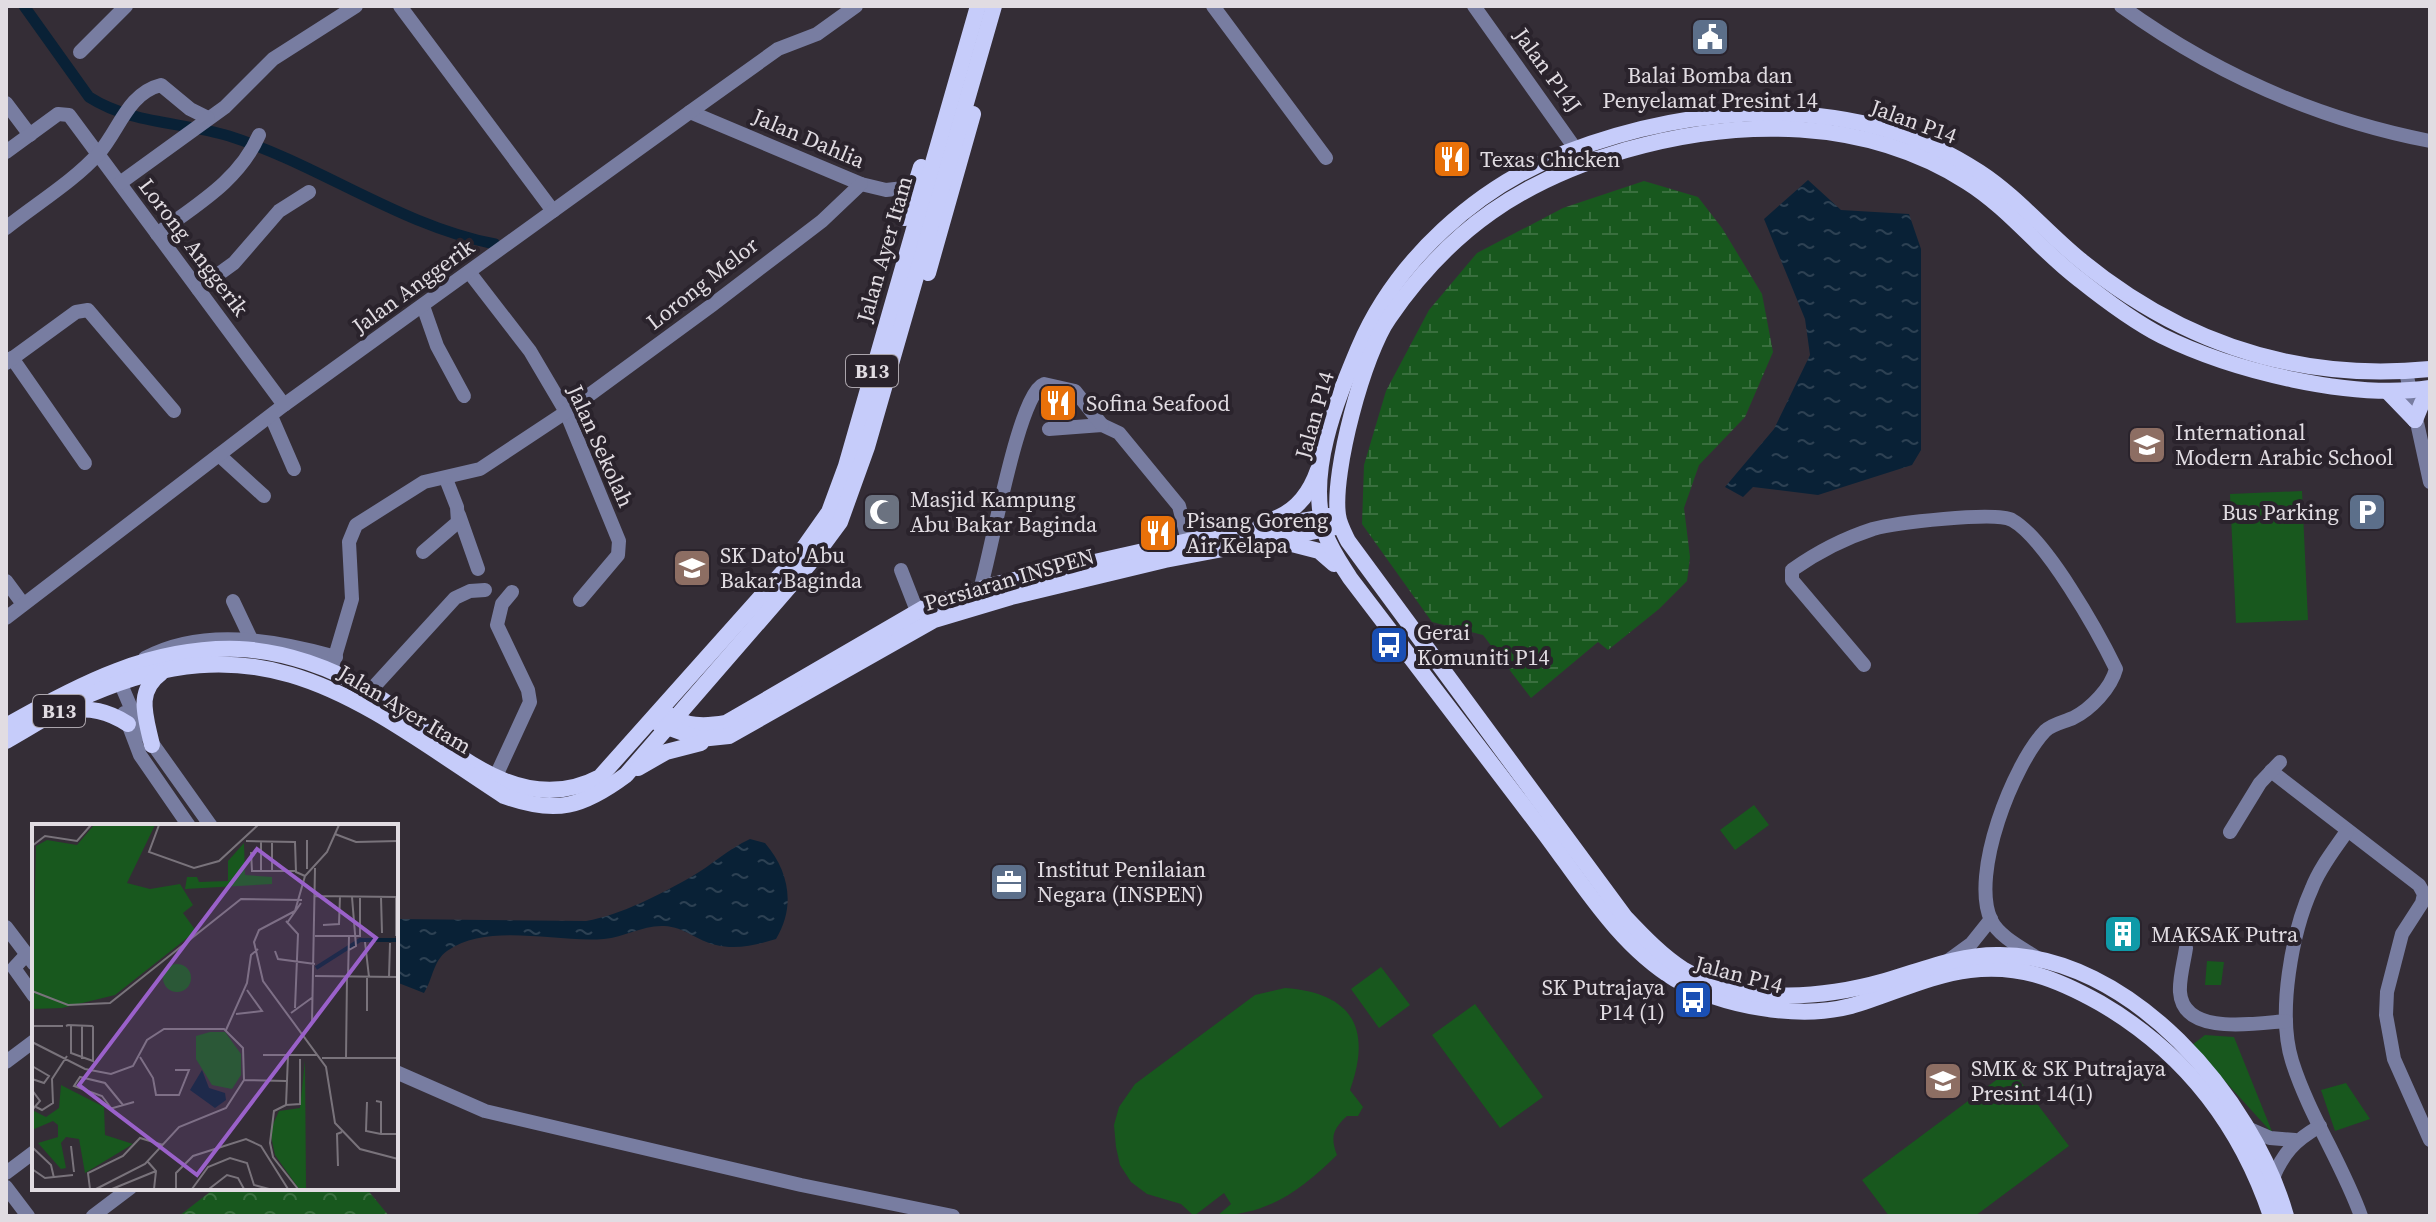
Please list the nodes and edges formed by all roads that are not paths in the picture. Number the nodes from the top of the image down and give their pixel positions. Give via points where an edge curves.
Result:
1 (126, 6) edge
2 (356, 6) edge
3 (400, 6) edge
4 (856, 6) edge
5 (978, 6) edge
6 (994, 6) edge
7 (1213, 6) edge
8 (1229, 6) edge
9 (1474, 6) edge
10 (2121, 6) edge
11 (1227, 24) junction
12 (80, 52) dead end
13 (963, 57) junction
14 (6, 103) edge
15 (690, 112) junction
16 (198, 126) junction
17 (30, 135) junction
18 (256, 141) dead end
19 (2430, 141) edge
20 (6, 152) edge
21 (98, 154) junction
22 (1581, 155) junction
23 (1326, 158) dead end
24 (120, 183) junction
25 (861, 184) junction
26 (913, 187) junction
27 (309, 192) dead end
28 (553, 211) junction
29 (6, 228) edge
30 (157, 234) junction
31 (469, 272) junction
32 (198, 289) junction
33 (423, 306) junction
34 (9, 360) edge
35 (2430, 369) edge
36 (2406, 372) junction
37 (2430, 388) edge
38 (2387, 391) junction
39 (2408, 391) junction
40 (2430, 395) edge
41 (464, 396) dead end
42 (284, 405) junction
43 (174, 411) dead end
44 (566, 412) junction
45 (271, 416) junction
46 (2415, 420) junction
47 (1102, 425) junction
48 (856, 426) junction
49 (1049, 429) dead end
50 (1328, 438) junction
51 (219, 455) junction
52 (85, 463) dead end
53 (294, 469) dead end
54 (446, 479) junction
55 (2430, 482) edge
56 (264, 496) dead end
57 (459, 515) junction
58 (1331, 521) junction
59 (1250, 527) junction
60 (1262, 540) junction
61 (1188, 541) junction
62 (423, 552) dead end
63 (478, 569) dead end
64 (901, 570) dead end
65 (1350, 578) junction
66 (6, 581) edge
67 (980, 589) junction
68 (485, 590) dead end
69 (512, 592) dead end
70 (580, 600) dead end
71 (233, 601) dead end
72 (23, 604) junction
73 (917, 611) junction
74 (6, 618) edge
75 (251, 639) junction
76 (138, 663) junction
77 (333, 664) junction
78 (1864, 665) dead end
79 (165, 670) junction
80 (117, 679) junction
81 (370, 691) junction
82 (698, 691) junction
83 (56, 713) junction
84 (663, 719) junction
85 (128, 724) junction
86 (6, 726) edge
87 (704, 727) junction
88 (729, 736) junction
89 (6, 741) edge
90 (152, 745) junction
91 (626, 775) junction
92 (495, 778) junction
93 (188, 824) edge
94 (210, 824) edge
95 (2347, 831) junction
96 (2230, 832) dead end
97 (1991, 919) junction
98 (6, 927) edge
99 (2186, 948) dead end
100 (30, 959) edge
101 (2039, 959) junction
102 (1949, 960) junction
103 (32, 993) edge
104 (2286, 1021) junction
105 (32, 1042) edge
106 (6, 1062) edge
107 (398, 1073) edge
108 (2320, 1126) junction
109 (2247, 1128) junction
110 (2295, 1140) junction
111 (2430, 1140) edge
112 (32, 1154) edge
113 (6, 1173) edge
114 (2272, 1180) junction
115 (6, 1187) edge
116 (127, 1190) edge
117 (28, 1216) edge
118 (93, 1216) edge
119 (953, 1216) edge
120 (2271, 1216) edge
121 (2286, 1216) edge
122 (2361, 1216) edge

1 - 12 street
2 - 16 street via 273,59
3 - 28 street
4 - 15 street, Jalan Anggerik via 825,30 778,49
5 - 13 main road, Jalan Ayer Itam / B13
6 - 82 main road, Jalan Ayer Itam / B13 via 984,38 984,73 955,185 840,522
7 - 11 street
8 - 11 street
9 - 22 street, Jalan P14J
10 - 19 street via 2180,46 2280,97 2333,118
11 - 23 street
13 - 26 main road
13 - 48 main road, Jalan Ayer Itam / B13
14 - 17 street
15 - 25 street, Jalan Dahlia
15 - 28 street, Jalan Anggerik
16 - 21 street via 190,109 161,85 148,90 123,116
16 - 24 street
17 - 20 street
17 - 21 street, Lorong Anggerik via 58,114 69,115
18 - 30 street via 229,181
21 - 24 street, Lorong Anggerik
21 - 29 street
22 - 36 main road, Jalan P14 via 1663,123 1735,112 1871,124 1977,171 2114,286 2186,330 2295,364
22 - 38 main road, Jalan P14 via 1735,127 1768,126 1897,148 1968,183 2076,277 2160,335 2255,369
22 - 50 main road, Jalan P14 via 1490,192 1425,248 1368,325 1339,394
22 - 58 main road, Jalan P14 via 1497,205 1435,258 1382,327 1356,401
24 - 30 street, Lorong Anggerik
25 - 26 street, Jalan Dahlia via 886,190
25 - 44 street, Lorong Melor via 822,221
26 - 48 main road
27 - 32 street via 279,211 234,263
28 - 31 street, Jalan Anggerik
30 - 32 street, Lorong Anggerik
31 - 33 street, Jalan Anggerik
31 - 44 street, Jalan Sekolah via 530,351
32 - 42 street, Lorong Anggerik
33 - 41 street
33 - 42 street, Jalan Anggerik
34 - 43 street via 76,312 88,310
34 - 52 street
35 - 36 main road, Jalan P14
36 - 39 street
37 - 39 main road, Jalan P14
38 - 39 main road, Jalan P14
38 - 46 main road
39 - 46 street
40 - 46 main road
42 - 45 street, Jalan Anggerik
44 - 54 street, Lorong Melor via 480,469
44 - 70 street, Jalan Sekolah via 621,547
45 - 51 street, Jalan Anggerik
45 - 53 street
46 - 55 street
47 - 49 street
47 - 61 street via 1119,433 1173,497
47 - 67 street via 1075,391 1044,384 1033,391 1011,456
48 - 84 main road, Jalan Ayer Itam / B13 via 829,512 817,531 680,690
50 - 58 main road, Jalan P14 via 1319,480
50 - 59 main road via 1305,497 1290,513
51 - 56 street
51 - 72 street, Jalan Anggerik
54 - 57 street
54 - 77 street, Lorong Melor via 424,482 351,533 352,599
57 - 62 street via 455,527
57 - 63 street
58 - 59 main road
58 - 60 main road, Persiaran INSPEN
58 - 65 main road, Jalan P14
58 - 102 main road, Jalan P14 via 1625,917 1682,969 1720,985 1798,997 1842,992
59 - 61 main road, Persiaran INSPEN
60 - 65 main road via 1319,551
60 - 88 main road, Persiaran INSPEN via 1011,597 934,620
61 - 67 main road, Persiaran INSPEN
64 - 73 street
65 - 120 main road, Jalan P14 via 1615,925 1675,978 1704,992 1800,1011 1847,1007 1969,970 2019,970 2062,981 2130,1021 2179,1060 2227,1122 2260,1183
66 - 72 street
67 - 73 main road, Persiaran INSPEN
68 - 81 street via 455,598
69 - 92 street via 502,604 497,625 530,702
71 - 75 street
72 - 74 street, Jalan Anggerik
73 - 87 main road, Persiaran INSPEN via 726,723
75 - 76 street via 172,644
75 - 77 street
76 - 77 main road, Jalan Ayer Itam / B13 via 198,650 242,649
76 - 80 main road, B13
77 - 81 main road, Jalan Ayer Itam / B13
78 - 97 street via 1792,580 1792,570 1875,528 2004,517 2022,528 2053,565 2116,669 2105,691 2047,728 2020,766 1990,852
79 - 80 main road, Jalan Ayer Itam / B13
79 - 90 main road via 143,693
79 - 91 main road, Jalan Ayer Itam / B13 via 218,664 268,669 326,685 504,796 526,804 559,808 587,800
80 - 83 main road, Jalan Ayer Itam / B13
80 - 85 street
80 - 86 main road, Jalan Ayer Itam / B13 via 83,682
80 - 90 street
81 - 92 main road, Jalan Ayer Itam / B13
82 - 84 main road, B13
82 - 87 main road via 695,708
83 - 85 main road via 86,708
83 - 89 main road, Jalan Ayer Itam / B13
84 - 87 main road
84 - 88 main road, Persiaran INSPEN via 700,739
84 - 91 main road, Jalan Ayer Itam / B13
84 - 92 main road, Jalan Ayer Itam / B13 via 600,777 582,786 541,792
85 - 93 street via 151,774
88 - 91 main road via 666,752
90 - 94 street
95 - 96 street via 2275,767
95 - 104 street via 2312,887 2298,927
95 - 111 street via 2424,894 2402,934 2386,1015 2394,1059
97 - 101 street
97 - 102 street
98 - 100 street
99 - 104 street via 2180,994 2189,1011 2214,1025
100 - 103 street via 14,968
101 - 102 main road, Jalan P14 via 1996,955
101 - 109 main road, Jalan P14 via 2096,981 2168,1030 2204,1066
104 - 108 street via 2291,1059
105 - 106 street
107 - 119 street via 485,1111
108 - 110 street
108 - 122 street
109 - 110 street via 2270,1138
109 - 114 main road, Jalan P14
110 - 114 street
112 - 113 street
114 - 121 main road, Jalan P14
115 - 117 street
116 - 118 street

